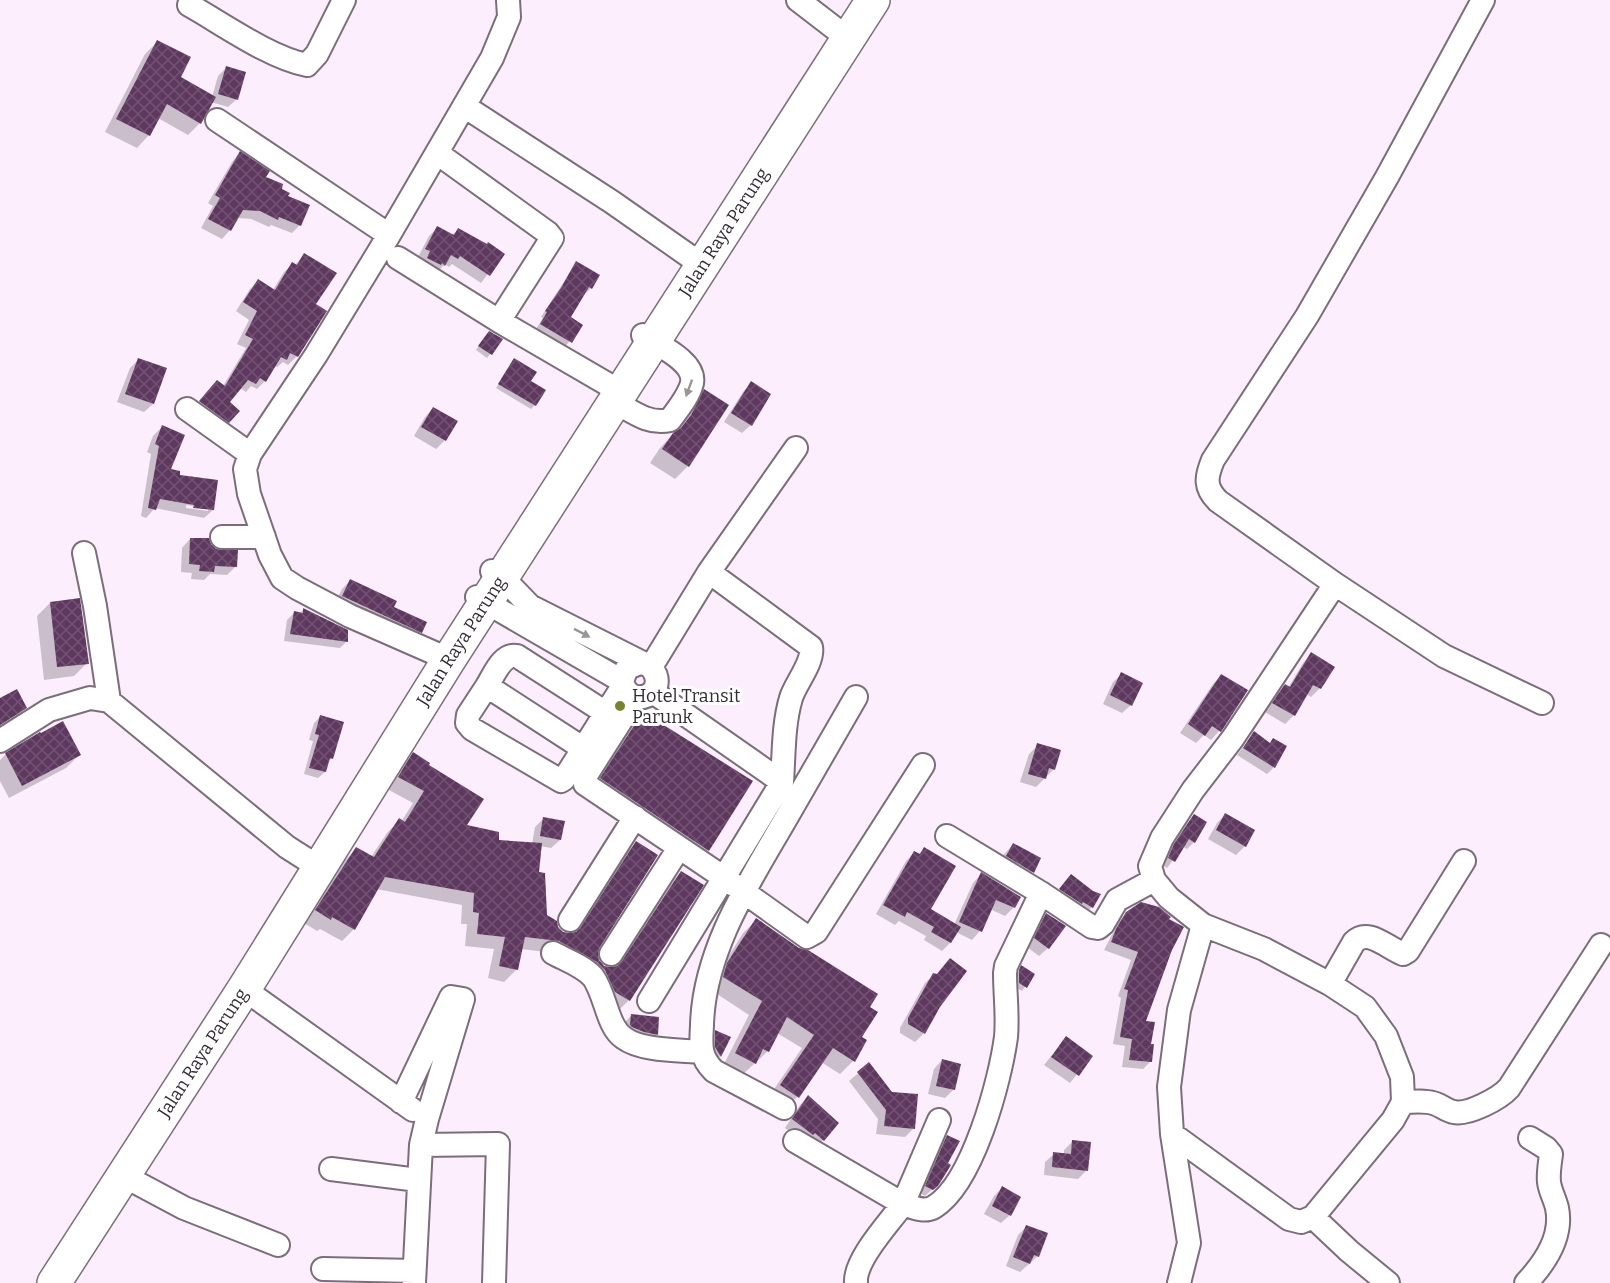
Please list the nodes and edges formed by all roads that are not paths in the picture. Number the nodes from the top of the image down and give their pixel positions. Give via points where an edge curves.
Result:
1 (344, 0) edge
2 (508, 0) edge
3 (798, 0) edge
4 (857, 0) edge
5 (873, 0) edge
6 (1483, 0) edge
7 (189, 5) dead end
8 (837, 30) junction
9 (464, 106) junction
10 (217, 120) dead end
11 (437, 153) junction
12 (389, 235) junction
13 (398, 258) dead end
14 (692, 258) junction
15 (499, 321) junction
16 (648, 338) junction
17 (615, 393) junction
18 (187, 409) dead end
19 (796, 448) dead end
20 (250, 454) junction
21 (222, 537) dead end
22 (264, 537) junction
23 (84, 553) dead end
24 (710, 572) junction
25 (1335, 584) junction
26 (489, 587) junction
27 (444, 658) junction
28 (645, 665) junction
29 (488, 686) junction
30 (633, 689) junction
31 (856, 697) dead end
32 (109, 701) junction
33 (1542, 702) dead end
34 (606, 713) junction
35 (0, 741) edge
36 (584, 749) junction
37 (923, 765) dead end
38 (782, 782) junction
39 (635, 817) junction
40 (947, 836) dead end
41 (680, 848) junction
42 (309, 861) junction
43 (1464, 861) dead end
44 (723, 877) junction
45 (1154, 880) junction
46 (744, 892) junction
47 (1041, 892) junction
48 (570, 920) dead end
49 (1203, 925) junction
50 (1601, 945) dead end
51 (553, 953) dead end
52 (611, 954) dead end
53 (1330, 984) junction
54 (244, 989) junction
55 (649, 1001) dead end
56 (701, 1052) junction
57 (400, 1102) junction
58 (1403, 1102) junction
59 (784, 1108) dead end
60 (427, 1119) junction
61 (939, 1120) dead end
62 (1172, 1134) junction
63 (1530, 1138) dead end
64 (795, 1141) dead end
65 (421, 1145) junction
66 (331, 1169) dead end
67 (124, 1176) junction
68 (418, 1180) junction
69 (903, 1204) junction
70 (1313, 1217) junction
71 (278, 1245) dead end
72 (323, 1269) dead end
73 (414, 1277) edge
74 (45, 1283) edge
75 (54, 1283) edge
76 (494, 1283) edge
77 (856, 1283) edge
78 (1179, 1283) edge
79 (1388, 1283) edge
80 (1526, 1283) edge

1 - 7 street via 317,54 307,65 262,46
2 - 9 street via 505,27
3 - 8 street
4 - 8 highway, Jalan Raya Parung
5 - 16 highway, Jalan Raya Parung
6 - 25 street via 1307,316 1207,474 1210,493 1218,501
8 - 14 highway, Jalan Raya Parung
9 - 11 street
9 - 14 street
10 - 12 street
11 - 12 street
11 - 15 street via 552,238
12 - 20 street
13 - 15 street
14 - 16 highway, Jalan Raya Parung
15 - 17 street
16 - 17 highway, Jalan Raya Parung
16 -> 17 street via 689,367 693,381 686,396 670,420 659,423 644,418
17 - 26 highway, Jalan Raya Parung
18 - 20 street
19 - 24 street
20 - 22 street via 245,469 249,494
21 - 22 street
22 - 27 street via 282,578 350,616
23 - 32 street
24 - 28 street
24 - 38 street via 811,647 811,656 791,696
25 - 33 street via 1444,656
25 - 45 street via 1162,838 1149,866
26 - 27 highway, Jalan Raya Parung
26 -> 28 street
26 - 30 street
27 - 42 highway, Jalan Raya Parung
27 - 54 highway, Jalan Raya Parung
28 - 30 street via 627,668
28 - 30 street via 657,679
29 - 34 street via 506,658 517,656
29 - 36 street
29 - 36 street via 468,715 467,723 472,729 561,781
30 - 34 street
30 - 38 street
30 - 39 street via 584,781 587,787
31 - 46 street
32 - 35 street via 90,698 49,710
32 - 42 street
34 - 36 street
37 - 46 street via 816,932 807,937
38 - 44 street
39 - 41 street
39 - 48 street
40 - 47 street
41 - 44 street
41 - 52 street
42 - 74 highway, Jalan Raya Parung
43 - 53 street via 1408,951 1403,954 1366,935 1360,936
44 - 46 street
44 - 55 street
45 - 47 street via 1116,900 1098,928
45 - 49 street via 1169,898
46 - 56 street via 708,977 702,1001
47 - 69 street via 1006,966 1006,1036 983,1128 970,1159 951,1190 933,1208 922,1210
49 - 53 street via 1264,949
49 - 62 street via 1179,1010 1169,1088
50 - 58 street via 1503,1094 1462,1113 1435,1103
51 - 56 street via 592,977 614,1027 625,1040 641,1046
53 - 58 street via 1365,1007 1386,1036 1402,1077
54 - 57 street
54 - 67 highway, Jalan Raya Parung
56 - 59 street via 714,1071
57 - 60 street
57 - 60 street via 451,997 463,999
58 - 70 street
60 - 65 street
61 - 69 street
62 - 70 street via 1289,1219 1301,1222
62 - 78 street via 1189,1243
63 - 80 street via 1551,1154 1548,1178 1558,1224 1549,1253
64 - 69 street
65 - 68 street
65 - 76 street via 498,1144
66 - 68 street
67 - 71 street via 184,1208
67 - 75 highway, Jalan Raya Parung
68 - 73 street
69 - 77 street via 871,1247 856,1273
70 - 79 street
72 - 73 street

